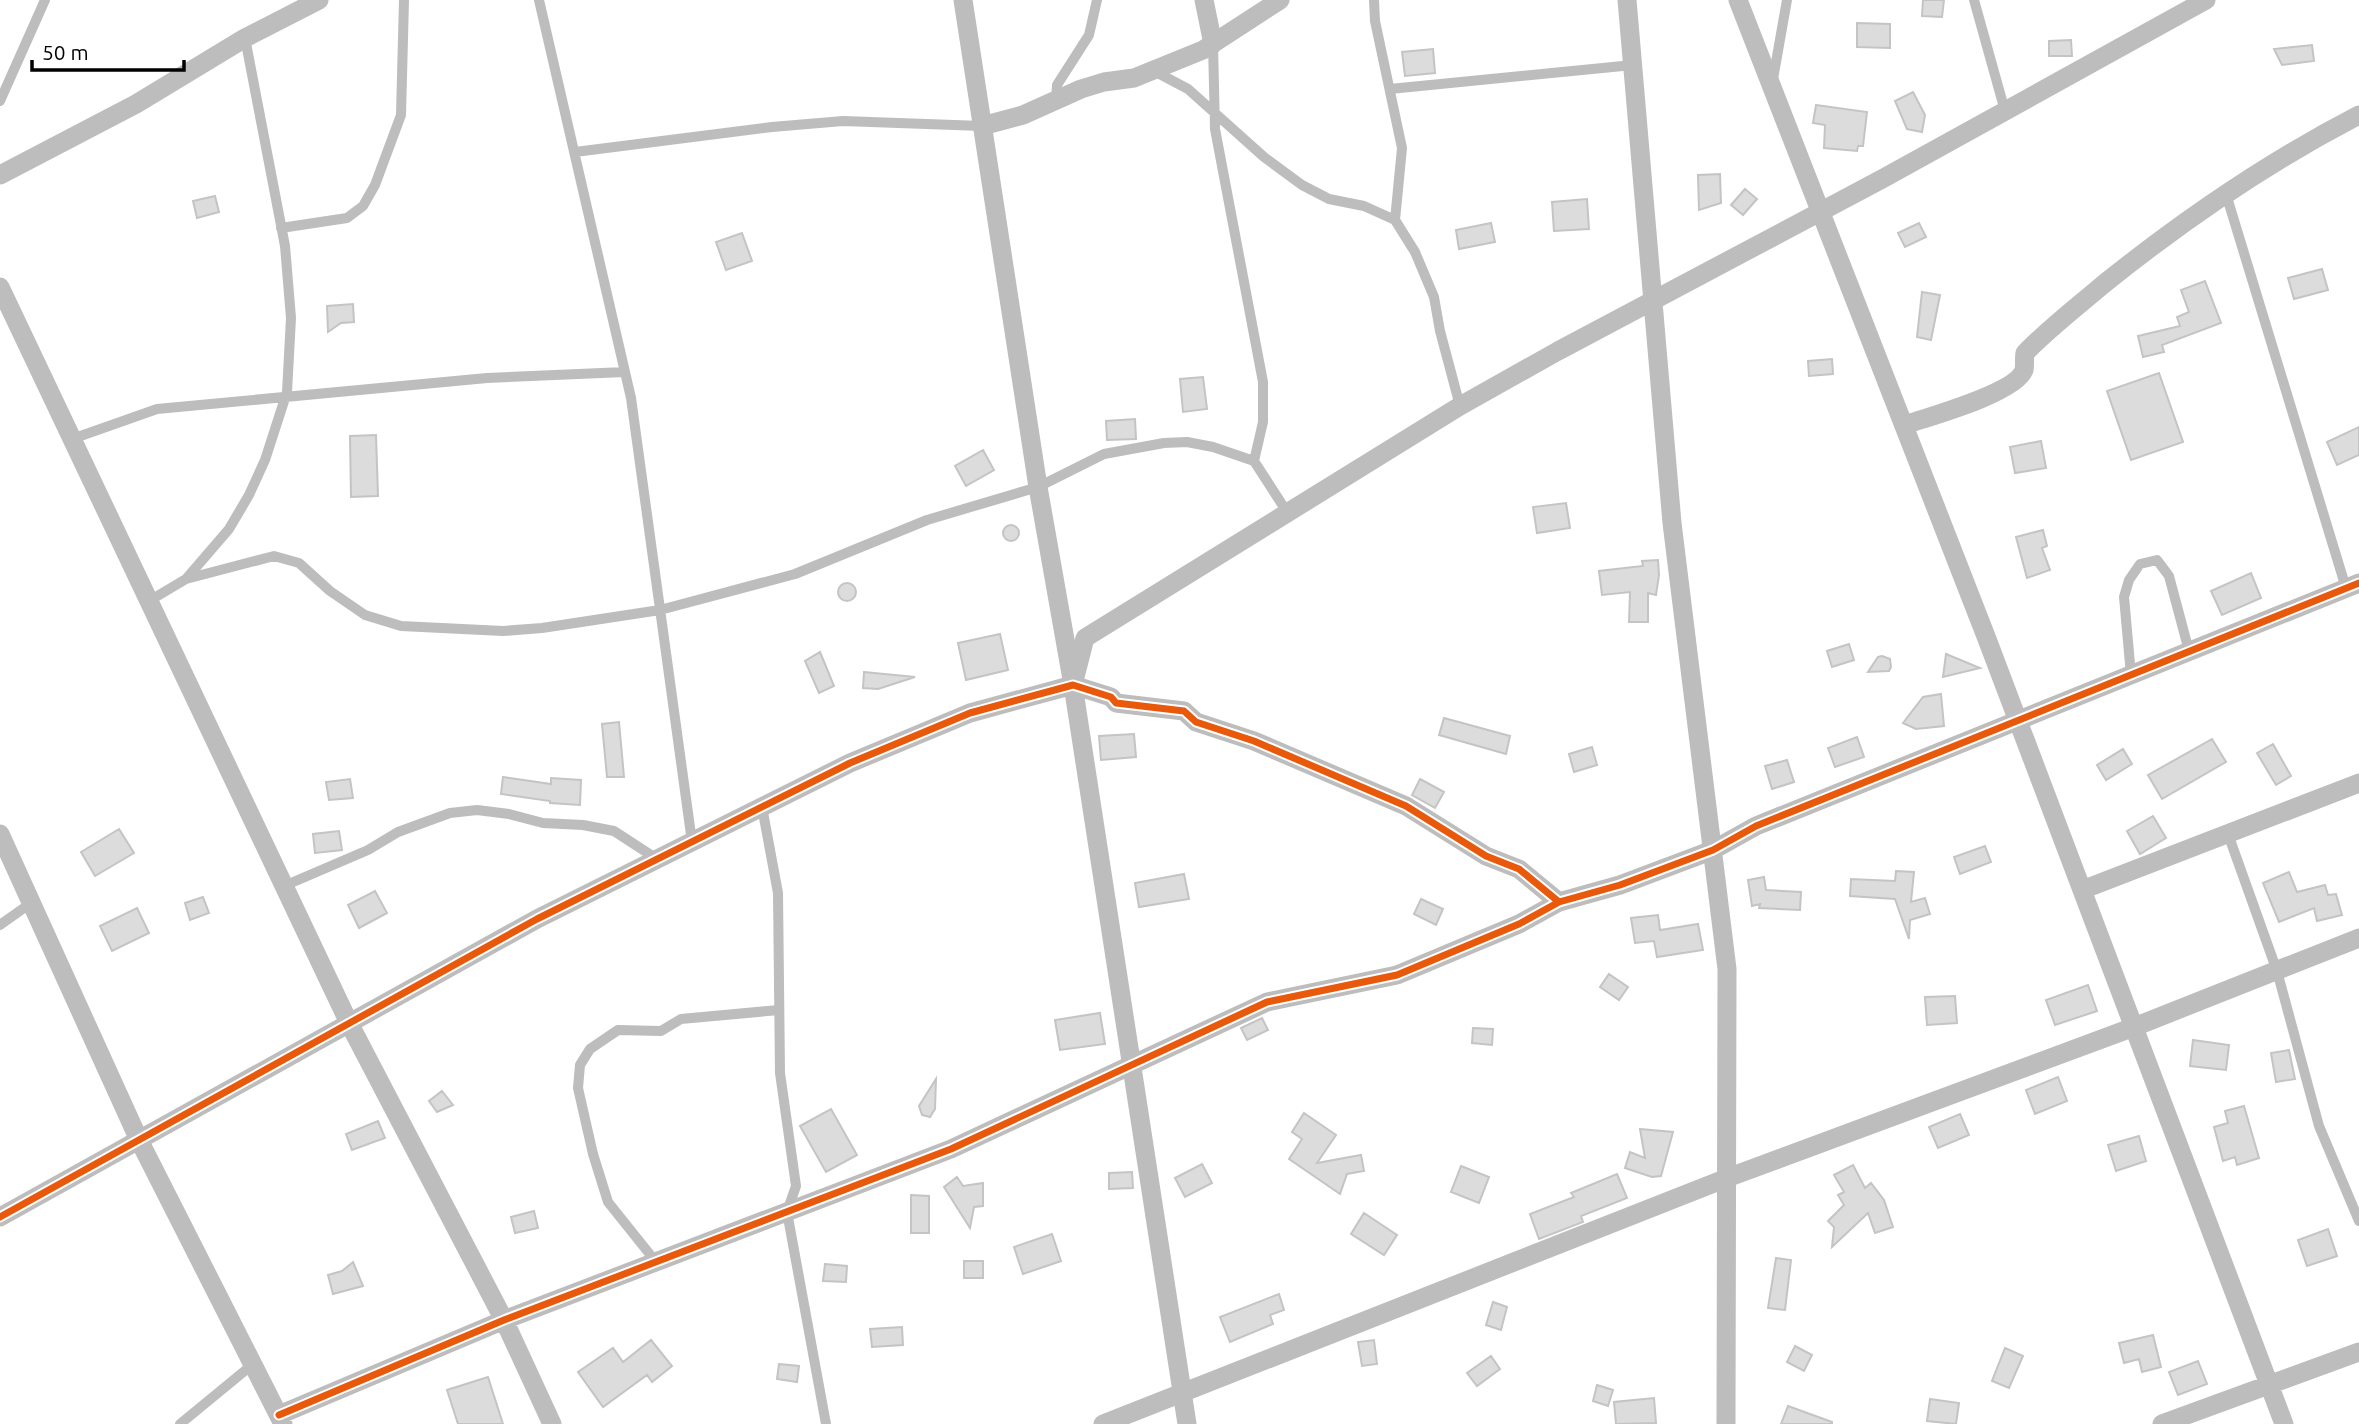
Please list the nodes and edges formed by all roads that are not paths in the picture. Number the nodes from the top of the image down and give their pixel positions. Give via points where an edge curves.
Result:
1 (45, 0) edge
2 (318, 0) edge
3 (404, 0) edge
4 (539, 0) edge
5 (963, 0) edge
6 (1097, 0) edge
7 (1204, 0) edge
8 (1280, 0) edge
9 (1374, 0) edge
10 (1627, 0) edge
11 (1738, 0) edge
12 (1787, 0) edge
13 (1974, 0) edge
14 (2206, 0) edge
15 (2173, 8) edge
16 (245, 38) junction
17 (1213, 44) junction
18 (1633, 65) junction
19 (1153, 70) junction
20 (1772, 86) junction
21 (1390, 89) junction
22 (1056, 100) junction
23 (0, 102) edge
24 (2005, 111) junction
25 (1214, 113) junction
26 (2359, 115) edge
27 (982, 126) junction
28 (575, 152) junction
29 (0, 175) edge
30 (2226, 193) junction
31 (1821, 211) junction
32 (1395, 220) junction
33 (281, 228) junction
34 (0, 287) edge
35 (1653, 300) junction
36 (625, 372) junction
37 (286, 396) junction
38 (1460, 406) junction
39 (1904, 425) junction
40 (72, 439) junction
41 (1254, 461) junction
42 (1038, 487) junction
43 (1287, 512) junction
44 (186, 579) junction
45 (2353, 585) edge
46 (149, 601) junction
47 (660, 610) junction
48 (2189, 651) junction
49 (2131, 675) junction
50 (1073, 685) junction
51 (2018, 720) junction
52 (2359, 783) edge
53 (762, 807) junction
54 (0, 834) edge
55 (2228, 834) junction
56 (692, 842) junction
57 (1713, 850) junction
58 (657, 859) junction
59 (284, 886) junction
60 (2082, 890) junction
61 (1559, 902) junction
62 (32, 903) junction
63 (0, 925) edge
64 (2359, 938) edge
65 (2277, 971) junction
66 (779, 1010) junction
67 (349, 1023) junction
68 (2133, 1027) junction
69 (1130, 1065) junction
70 (139, 1140) junction
71 (1727, 1178) junction
72 (787, 1212) junction
73 (0, 1217) edge
74 (2359, 1221) edge
75 (656, 1262) junction
76 (505, 1320) junction
77 (2359, 1352) edge
78 (253, 1364) junction
79 (2269, 1385) junction
80 (1182, 1392) junction
81 (2199, 1417) edge
82 (281, 1419) edge
83 (180, 1424) edge
84 (552, 1424) edge
85 (826, 1424) edge
86 (1102, 1424) edge
87 (1187, 1424) edge
88 (1726, 1424) edge
89 (2162, 1424) edge
90 (2284, 1424) edge

1 - 23 lane
2 - 16 street
3 - 33 lane via 401,115 363,206 347,218
4 - 28 lane
5 - 27 street
6 - 22 lane via 1089,35 1057,85
7 - 17 street
8 - 17 street
9 - 21 lane
10 - 18 street
11 - 20 street
12 - 20 lane
13 - 24 lane
14 - 15 street
15 - 24 street
16 - 29 street via 136,104
16 - 33 lane
17 - 19 street
17 - 25 lane
18 - 21 lane
18 - 35 street
19 - 22 street
19 - 25 lane via 1188,89
20 - 31 street
21 - 32 lane via 1402,148
22 - 27 street
24 - 31 street
25 - 32 lane via 1302,185 1329,199 1364,206
25 - 41 lane via 1263,382 1263,422
26 - 30 street
27 - 28 lane via 843,121
27 - 42 street
28 - 36 lane
30 - 39 street via 2043,334 2025,353 2024,370 2015,382 1999,392
30 - 45 lane
31 - 35 street
31 - 39 street
32 - 38 lane via 1434,297
33 - 37 lane via 291,318
34 - 40 street
35 - 38 street
35 - 57 street via 1672,523
36 - 37 lane
36 - 47 lane
37 - 40 lane via 157,409
37 - 44 lane via 249,495 229,529
38 - 43 street
39 - 51 street
40 - 46 street
41 - 42 lane via 1213,447 1164,443 1104,454
41 - 43 lane
42 - 47 lane via 928,520 795,574
42 - 50 street
43 - 50 street via 1085,638
44 - 46 lane
44 - 47 lane via 274,555 299,562 330,591 365,614 401,626 450,630 541,628
45 - 48 street
46 - 59 street
47 - 56 lane
48 - 49 street
48 - 49 lane via 2169,576 2157,560 2140,564 2124,597
49 - 51 street
50 - 53 street via 970,713 850,763
50 - 61 street via 1111,697 1116,703 1184,711 1196,722 1254,741 1406,806 1486,856 1519,869
50 - 69 street
51 - 57 street via 1756,826
51 - 60 street
52 - 55 street
53 - 56 street
53 - 66 lane via 778,893
54 - 62 street
55 - 60 street
55 - 65 lane
56 - 58 street
57 - 61 street
57 - 71 street via 1727,969
58 - 59 lane via 614,831 477,810 450,813 398,832
58 - 67 street
59 - 67 street
60 - 68 street
61 - 69 street via 1397,975 1267,1002
62 - 63 lane
62 - 70 street
64 - 65 street
65 - 68 street
65 - 74 lane via 2319,1125
66 - 72 lane via 779,1073 796,1186
66 - 75 lane via 681,1019 661,1031 618,1030 590,1049 580,1065 578,1088 608,1202
67 - 70 street
67 - 76 street
68 - 71 street
68 - 79 street
69 - 72 street via 951,1149
69 - 80 street
70 - 73 street
70 - 78 street
71 - 80 street
71 - 88 street
72 - 75 street
72 - 85 lane
75 - 76 street
76 - 82 street
76 - 84 street
77 - 79 street
78 - 82 street
78 - 83 lane
79 - 81 street
79 - 90 street
80 - 86 street
80 - 87 street
81 - 89 street

